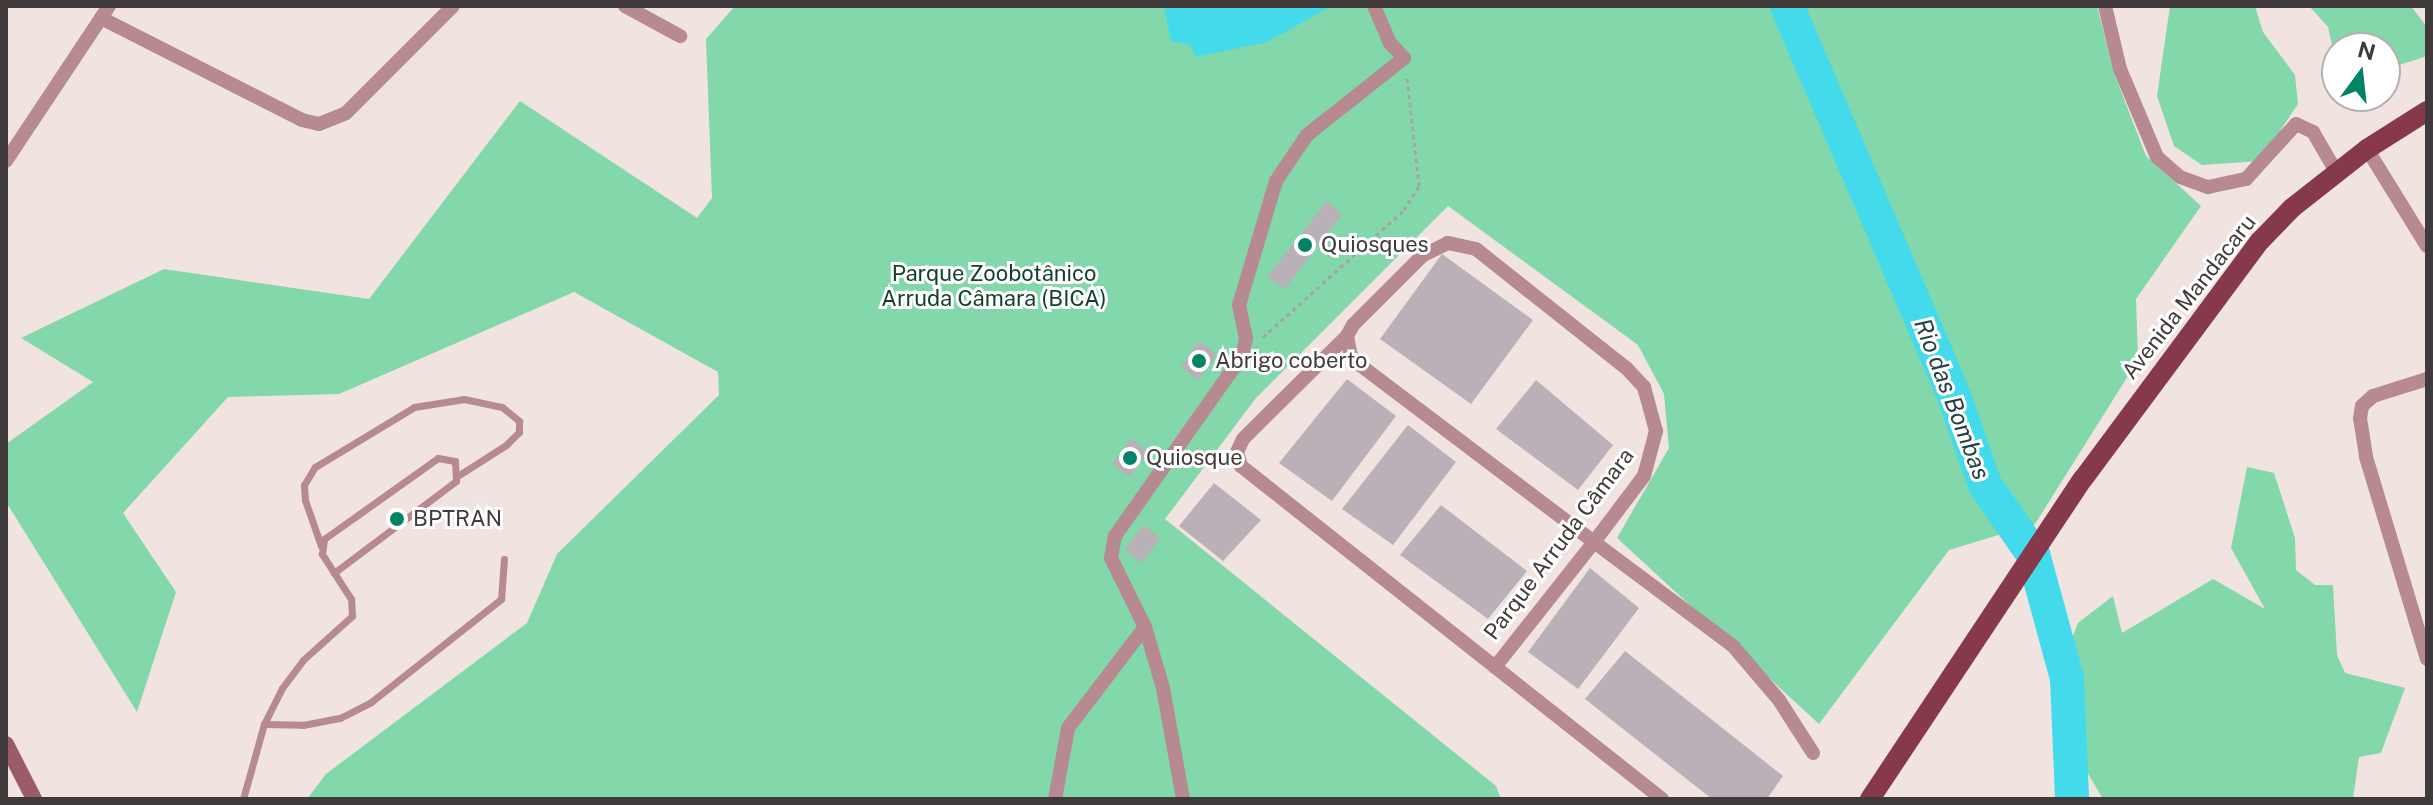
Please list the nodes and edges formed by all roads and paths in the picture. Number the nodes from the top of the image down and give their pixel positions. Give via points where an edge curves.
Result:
1 (453, 6) edge
2 (625, 6) edge
3 (1374, 6) edge
4 (2105, 6) edge
5 (105, 12) edge
6 (680, 36) dead end
7 (1404, 58) junction
8 (2427, 111) edge
9 (2367, 149) junction
10 (6, 161) edge
11 (2337, 173) junction
12 (2427, 246) edge
13 (1347, 336) junction
14 (1242, 356) junction
15 (2427, 379) edge
16 (459, 475) junction
17 (1594, 542) junction
18 (321, 546) junction
19 (504, 559) dead end
20 (334, 573) junction
21 (1145, 627) junction
22 (2427, 659) edge
23 (1495, 667) junction
24 (264, 724) junction
25 (6, 744) edge
26 (1813, 753) dead end
27 (34, 799) edge
28 (243, 799) edge
29 (1055, 799) edge
30 (1183, 799) edge
31 (1662, 799) edge
32 (1870, 799) edge

1 - 5 street via 346,113 319,124 302,120
2 - 6 street
3 - 7 street via 1390,43
4 - 11 street via 2120,69 2157,157 2180,177 2208,187 2246,179 2296,124 2313,132
5 - 10 street
7 - 14 street via 1307,135 1276,181 1239,305 1246,338
7 - 14 path via 1419,186 1404,210
8 - 9 main road, Avenida Mandacaru
9 - 11 main road, Avenida Mandacaru
9 - 12 street
11 - 32 main road, Avenida Mandacaru via 2260,241 2157,374
13 - 17 street via 1347,346 1360,365
13 - 17 street, Parque Arruda Câmara via 1423,255 1438,246 1459,244 1476,249 1626,368 1644,387 1653,411 1653,455
13 - 23 street, Parque Arruda Câmara via 1243,439 1237,452 1241,466
14 - 21 street via 1194,416 1115,536 1111,558
15 - 22 street via 2373,396 2362,406 2366,457
16 - 18 lane via 455,461 438,458 329,532
16 - 18 lane via 506,445 519,432 519,421 502,407 464,399 414,407 315,467 304,485 305,500
16 - 20 lane
17 - 23 street, Parque Arruda Câmara
17 - 26 street via 1733,646 1779,700
18 - 20 lane
19 - 24 lane via 501,599 371,702 340,718 303,725
20 - 24 lane via 351,599 352,616 303,660
21 - 29 street via 1068,728
21 - 30 street via 1163,688
23 - 31 street
24 - 28 lane
25 - 27 street

